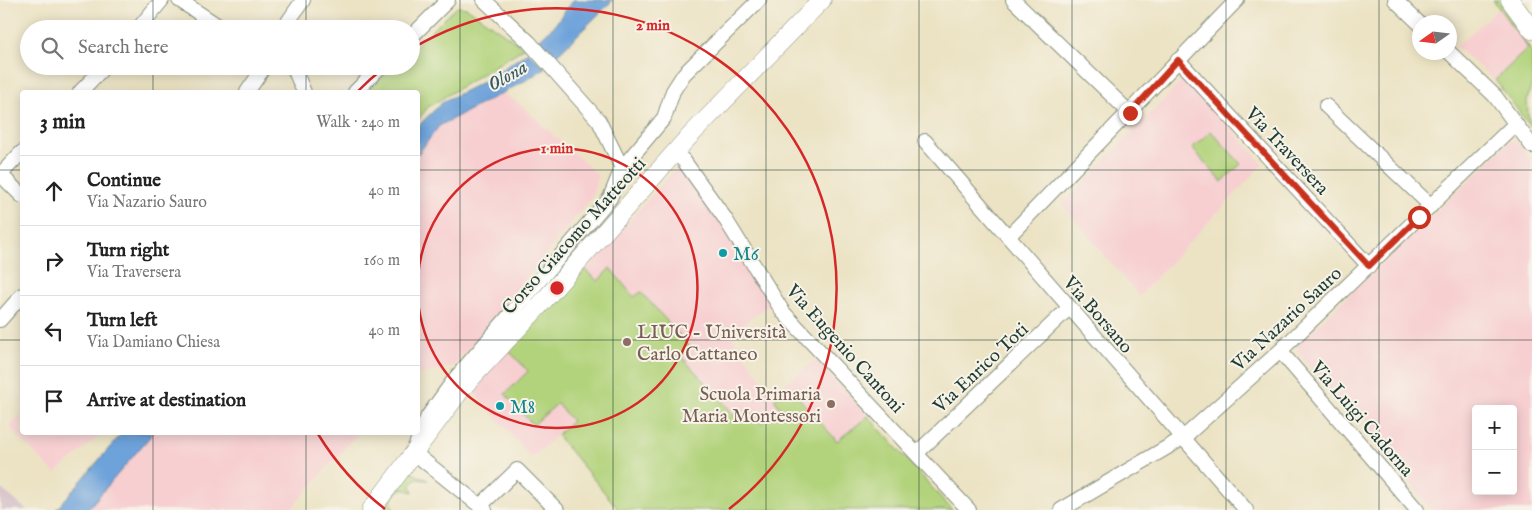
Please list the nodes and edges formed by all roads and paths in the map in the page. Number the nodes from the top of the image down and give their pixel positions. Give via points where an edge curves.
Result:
1 (162, 0) edge
2 (178, 0) edge
3 (303, 0) edge
4 (448, 0) edge
5 (484, 0) edge
6 (759, 0) edge
7 (822, 0) edge
8 (1013, 0) edge
9 (1237, 0) edge
10 (1395, 0) edge
11 (1510, 0) edge
12 (1412, 16) edge
13 (145, 20) edge
14 (209, 20) edge
15 (289, 20) edge
16 (420, 28) edge
17 (1532, 30) edge
18 (1178, 60) junction
19 (1457, 60) edge
20 (96, 75) edge
21 (259, 75) edge
22 (297, 75) edge
23 (372, 75) edge
24 (82, 90) edge
25 (248, 90) edge
26 (303, 90) edge
27 (357, 90) edge
28 (1326, 106) dead end
29 (1130, 113) junction
30 (1515, 124) junction
31 (925, 141) dead end
32 (1532, 146) edge
33 (675, 153) junction
34 (20, 154) edge
35 (622, 168) junction
36 (0, 175) edge
37 (20, 194) edge
38 (1431, 206) junction
39 (1009, 236) junction
40 (1369, 266) junction
41 (20, 297) edge
42 (1069, 308) junction
43 (0, 320) edge
44 (1280, 351) junction
45 (479, 352) junction
46 (463, 387) junction
47 (1183, 438) junction
48 (413, 452) junction
49 (917, 453) junction
50 (483, 508) edge
51 (372, 510) edge
52 (557, 510) edge
53 (968, 510) edge
54 (1061, 510) edge
55 (1246, 510) edge
56 (1417, 510) edge

1 - 13 street
2 - 14 street
3 - 15 street
4 - 16 street
5 - 35 street via 551,65 599,121
6 - 35 street via 684,74 673,91 664,118
7 - 33 main road, Corso Giacomo Matteotti
8 - 29 street
9 - 18 street
10 - 12 street
11 - 17 main road
18 - 29 street
18 - 40 street, Via Traversera
19 - 30 street via 1495,96
20 - 24 street
21 - 25 street
22 - 26 street
23 - 27 street
28 - 38 street
29 - 39 street
30 - 32 street
30 - 38 street, Via Nazario Sauro
31 - 39 street, Via Borsano
33 - 46 main road, Corso Giacomo Matteotti via 540,306
33 - 49 street, Via Eugenio Cantoni via 684,160 724,217 783,312
34 - 36 street
35 - 45 street via 610,198
36 - 37 street
38 - 40 street, Via Nazario Sauro
39 - 42 street, Via Borsano via 1012,244
40 - 44 street, Via Nazario Sauro
41 - 43 street
42 - 47 street, Via Borsano
42 - 49 street, Via Enrico Toti
44 - 47 street, Via Nazario Sauro
44 - 56 street, Via Luigi Cadorna
45 - 46 street
45 - 48 street via 428,416
46 - 48 main road, Corso Giacomo Matteotti
47 - 54 street, Via Nazario Sauro
47 - 55 street, Via Borsano
48 - 50 street
48 - 51 main road, Corso Giacomo Matteotti
49 - 53 street, Via Eugenio Cantoni
50 - 52 street via 516,470

